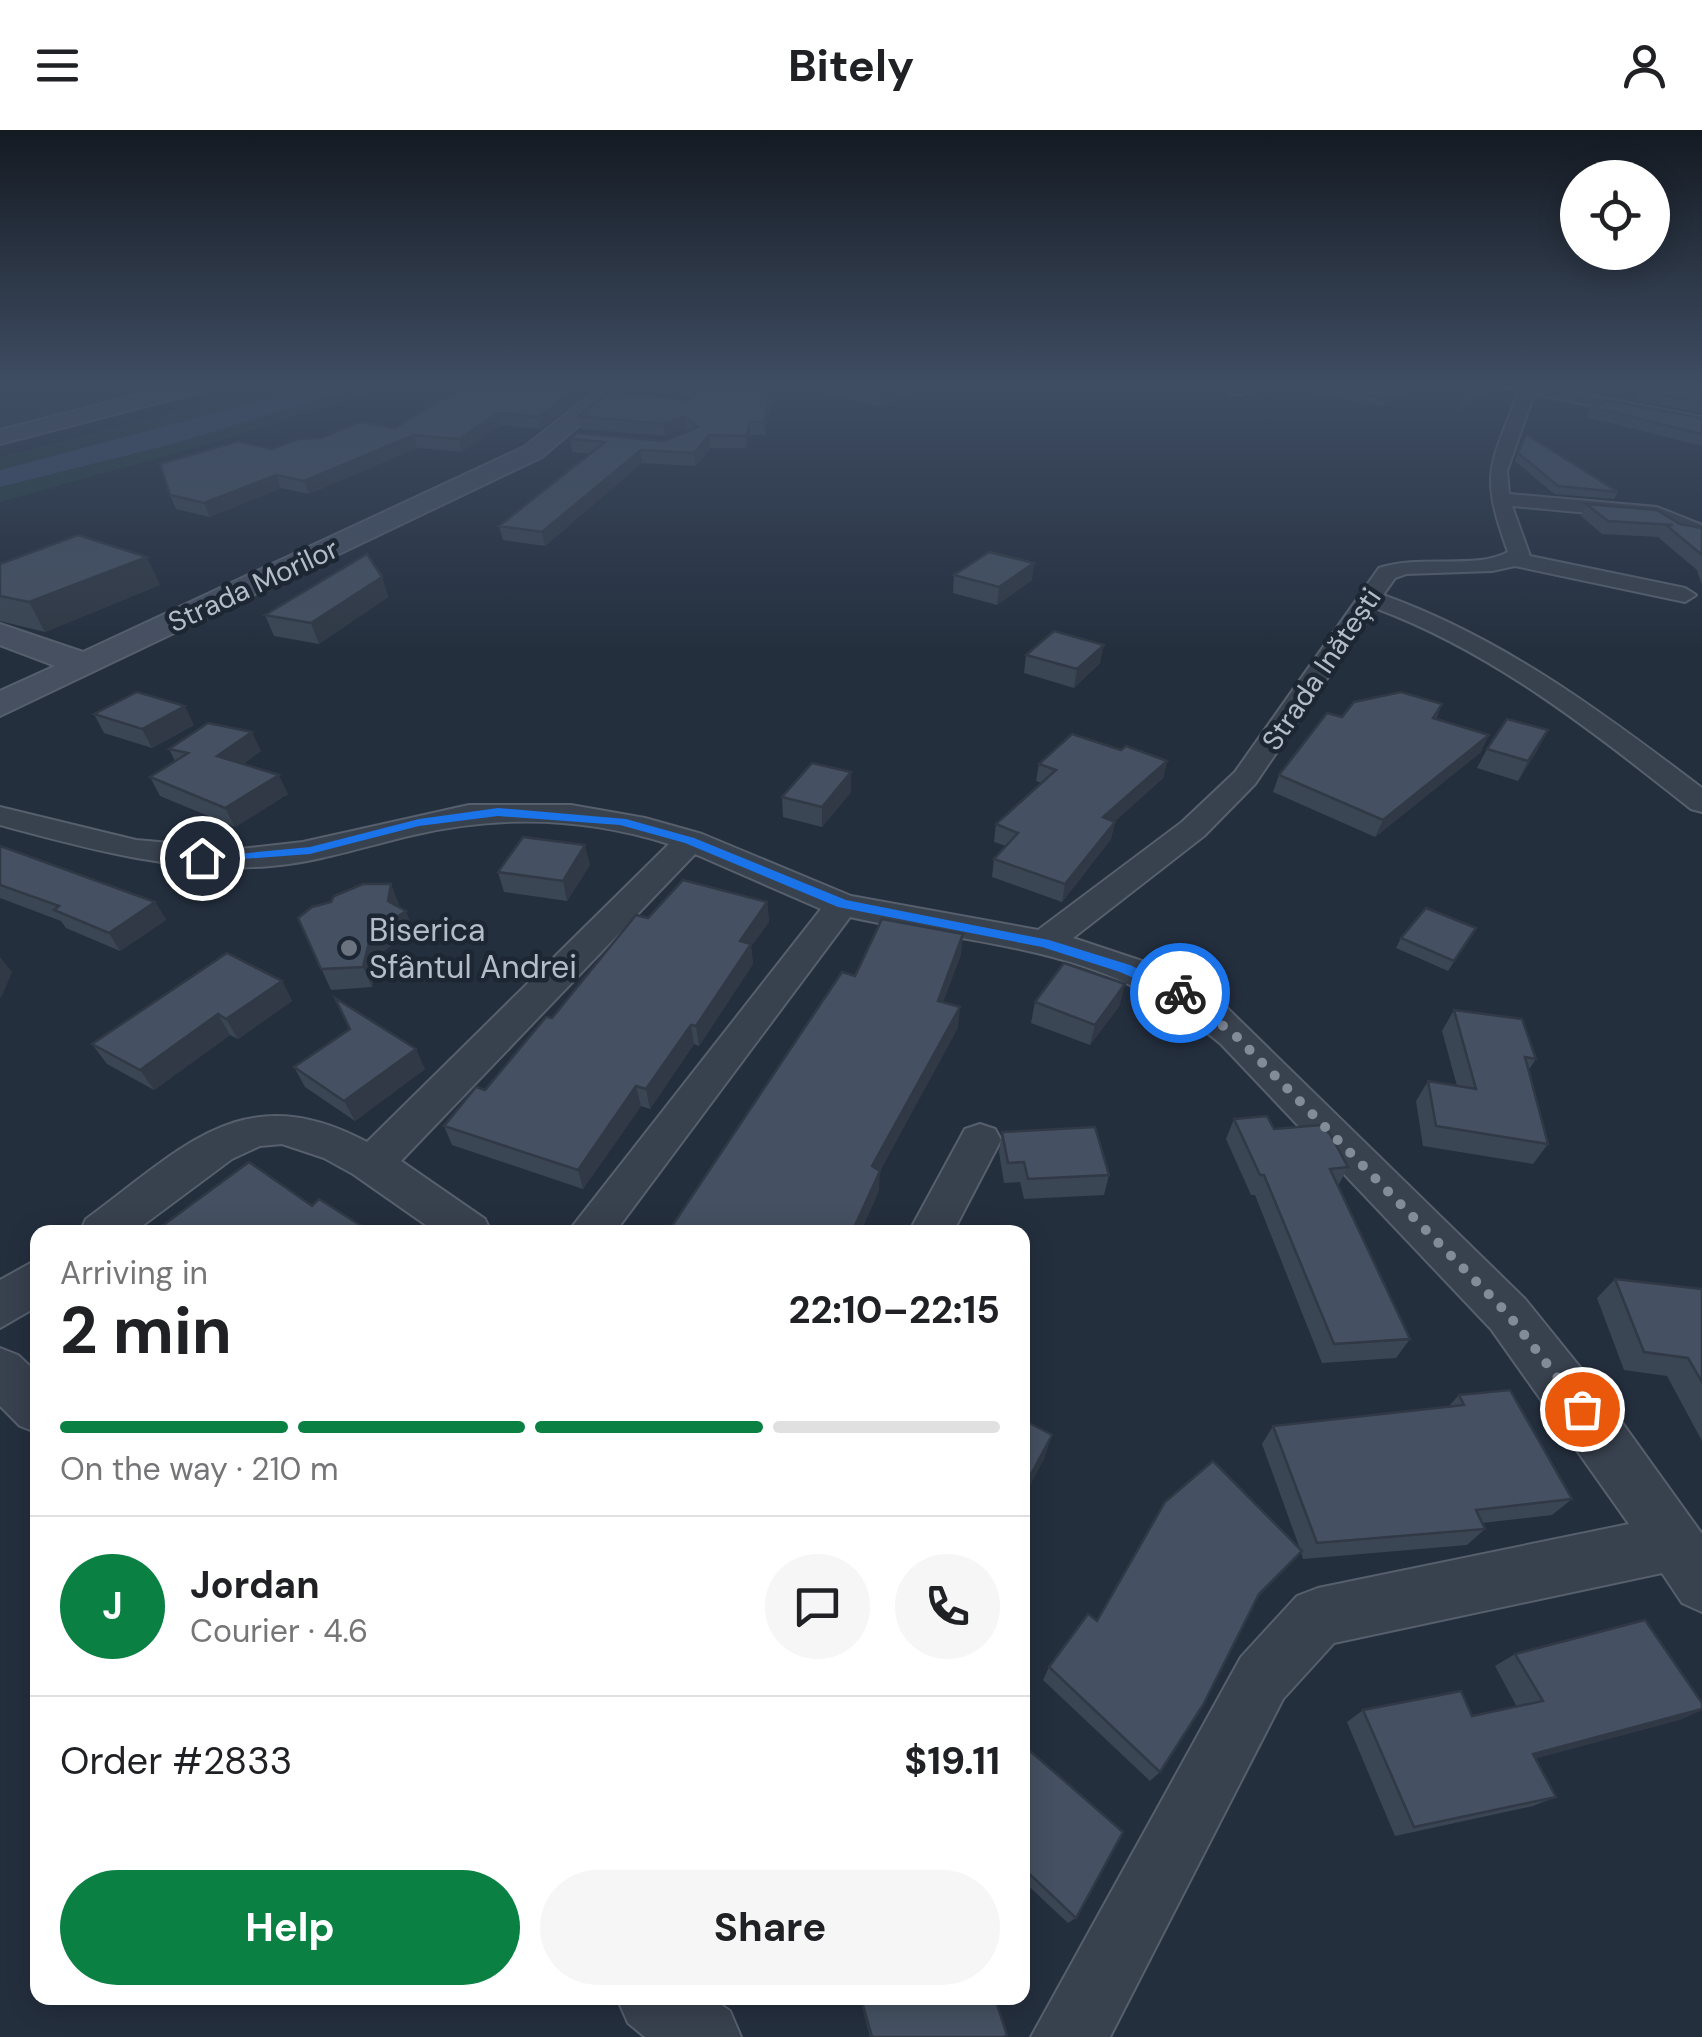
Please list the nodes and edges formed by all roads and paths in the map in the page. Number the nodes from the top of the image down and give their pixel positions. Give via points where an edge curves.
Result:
1 (492, 473) edge
2 (1500, 473) edge
3 (1499, 500) junction
4 (1702, 533) edge
5 (1515, 558) junction
6 (1685, 595) dead end
7 (1369, 598) junction
8 (0, 634) edge
9 (85, 665) junction
10 (0, 705) edge
11 (1702, 803) edge
12 (0, 816) edge
13 (690, 841) junction
14 (842, 904) junction
15 (1044, 943) junction
16 (980, 1140) dead end
17 (372, 1164) junction
18 (112, 1225) edge
19 (459, 1225) edge
20 (595, 1225) edge
21 (935, 1225) edge
22 (30, 1285) edge
23 (0, 1306) edge
24 (0, 1371) edge
25 (30, 1401) edge
26 (1687, 1563) edge
27 (662, 2005) edge
28 (704, 2037) edge
29 (1068, 2037) edge

1 - 9 street, Strada Morilor
2 - 3 street
3 - 4 street via 1657,513
3 - 5 street via 1519,546
5 - 6 street, Strada Inătești
5 - 7 street, Strada Inătești via 1398,568
7 - 11 street via 1435,623 1566,701
7 - 15 street, Strada Inătești via 1246,778 1194,829
8 - 9 street
9 - 10 street, Strada Morilor
12 - 13 street via 124,848 202,858 310,850 419,822 498,812 621,821
13 - 14 street
13 - 17 street
14 - 15 street
14 - 20 street
15 - 26 street via 1186,996 1235,1035 1508,1314
16 - 21 street
17 - 18 street via 306,1134 260,1129 218,1149
17 - 19 street
22 - 23 street
24 - 25 street
26 - 29 street via 1318,1618 1262,1678
27 - 28 street

